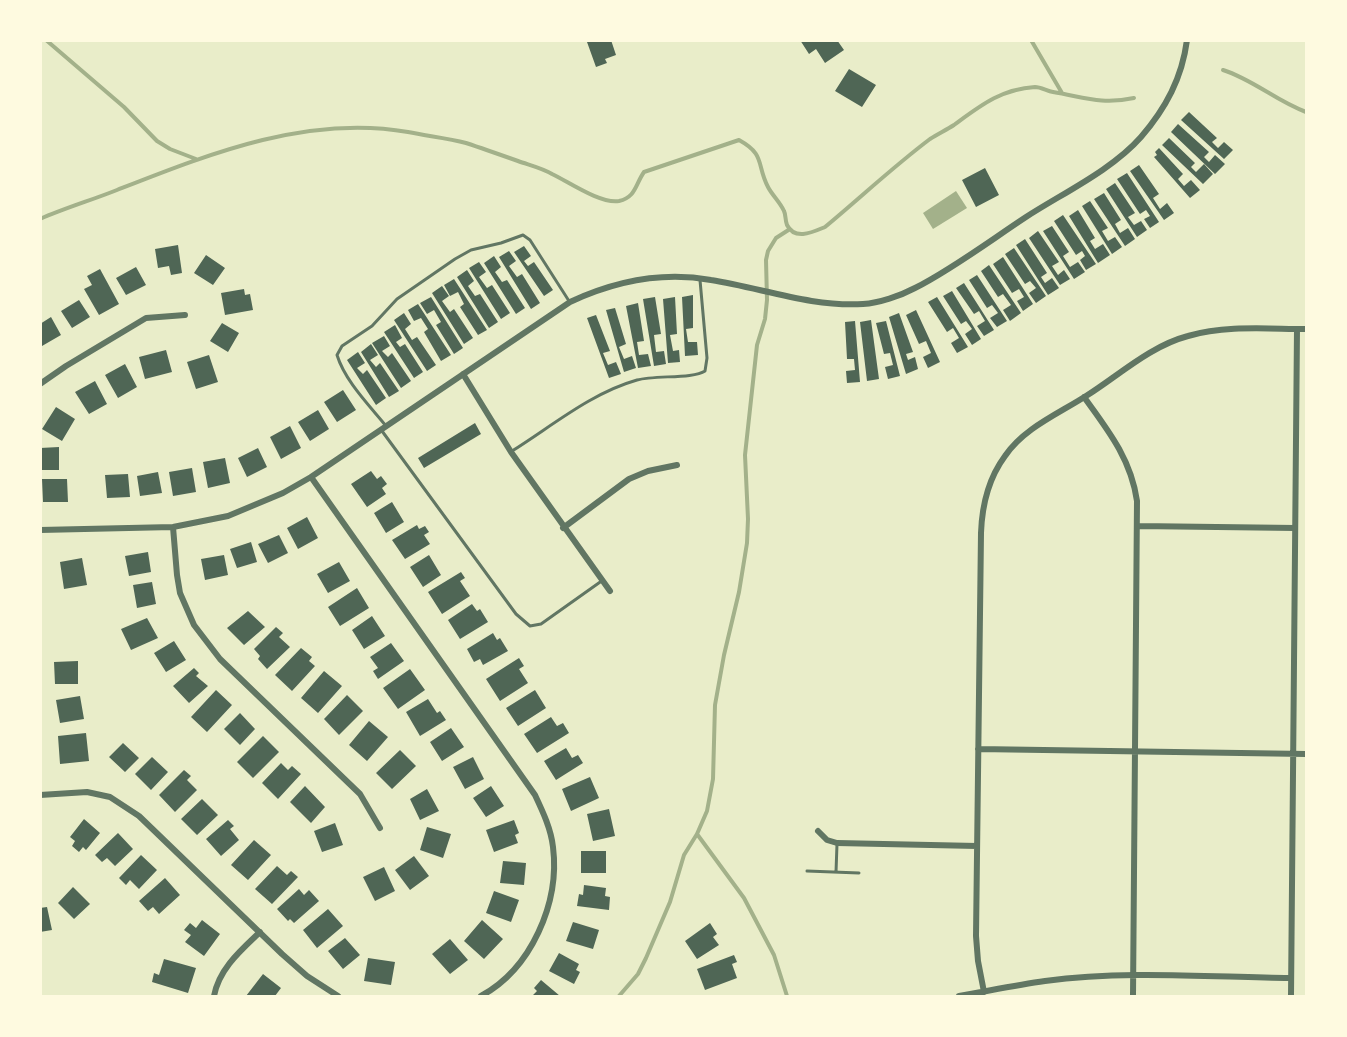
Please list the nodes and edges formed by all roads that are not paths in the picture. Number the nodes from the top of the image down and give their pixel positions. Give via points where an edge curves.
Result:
1 (1187, 40) edge
2 (700, 278) junction
3 (570, 302) junction
4 (185, 315) dead end
5 (1297, 329) junction
6 (1306, 329) edge
7 (463, 374) junction
8 (40, 384) edge
9 (1084, 397) junction
10 (383, 428) junction
11 (511, 452) junction
12 (677, 465) dead end
13 (311, 477) junction
14 (1138, 526) junction
15 (173, 527) junction
16 (563, 528) junction
17 (1295, 528) junction
18 (40, 530) edge
19 (603, 580) junction
20 (610, 591) dead end
21 (978, 749) junction
22 (1135, 752) junction
23 (1292, 754) junction
24 (1306, 754) edge
25 (40, 795) edge
26 (380, 828) dead end
27 (818, 831) dead end
28 (837, 843) junction
29 (977, 846) junction
30 (807, 872) dead end
31 (836, 872) junction
32 (859, 873) dead end
33 (260, 932) junction
34 (1133, 976) junction
35 (1290, 978) junction
36 (984, 992) junction
37 (214, 996) edge
38 (338, 996) edge
39 (481, 996) edge
40 (959, 996) edge
41 (1133, 996) edge
42 (1291, 996) edge

1 - 2 street via 1179,77 1166,105 1133,145 1100,171 913,289 866,304 837,305
2 - 3 street via 644,277 596,290
2 - 11 lane via 705,371 699,375 637,380 611,390
3 - 7 street
3 - 10 lane via 523,235 471,250 446,266 398,299 372,326 342,346 337,355
4 - 8 street via 146,318
5 - 6 street
5 - 9 street via 1224,329 1187,336 1165,344
5 - 17 street
7 - 10 street
7 - 11 street
9 - 14 street via 1127,462 1134,484
9 - 21 street via 1017,441 1005,454 988,488 981,533
10 - 13 street
10 - 19 lane via 523,622 530,626 541,624
11 - 16 street
12 - 16 street via 629,479
13 - 15 street via 228,516
13 - 39 street via 535,795 546,820 553,847 553,880 547,910 517,967
14 - 17 street
14 - 22 street
15 - 18 street
15 - 26 street via 180,592 194,625 220,659 360,794
16 - 19 street
17 - 23 street
19 - 20 street
21 - 22 street
21 - 29 street
22 - 23 street
22 - 34 street
23 - 24 street
23 - 35 street
25 - 33 street via 87,792 110,797 139,816
27 - 28 street
28 - 29 street
28 - 31 lane
29 - 36 street via 976,936
30 - 31 lane
31 - 32 lane
33 - 37 street via 229,963 216,983
33 - 38 street via 307,976
34 - 35 street
34 - 36 street via 1046,981
34 - 41 street
35 - 42 street
36 - 40 street

